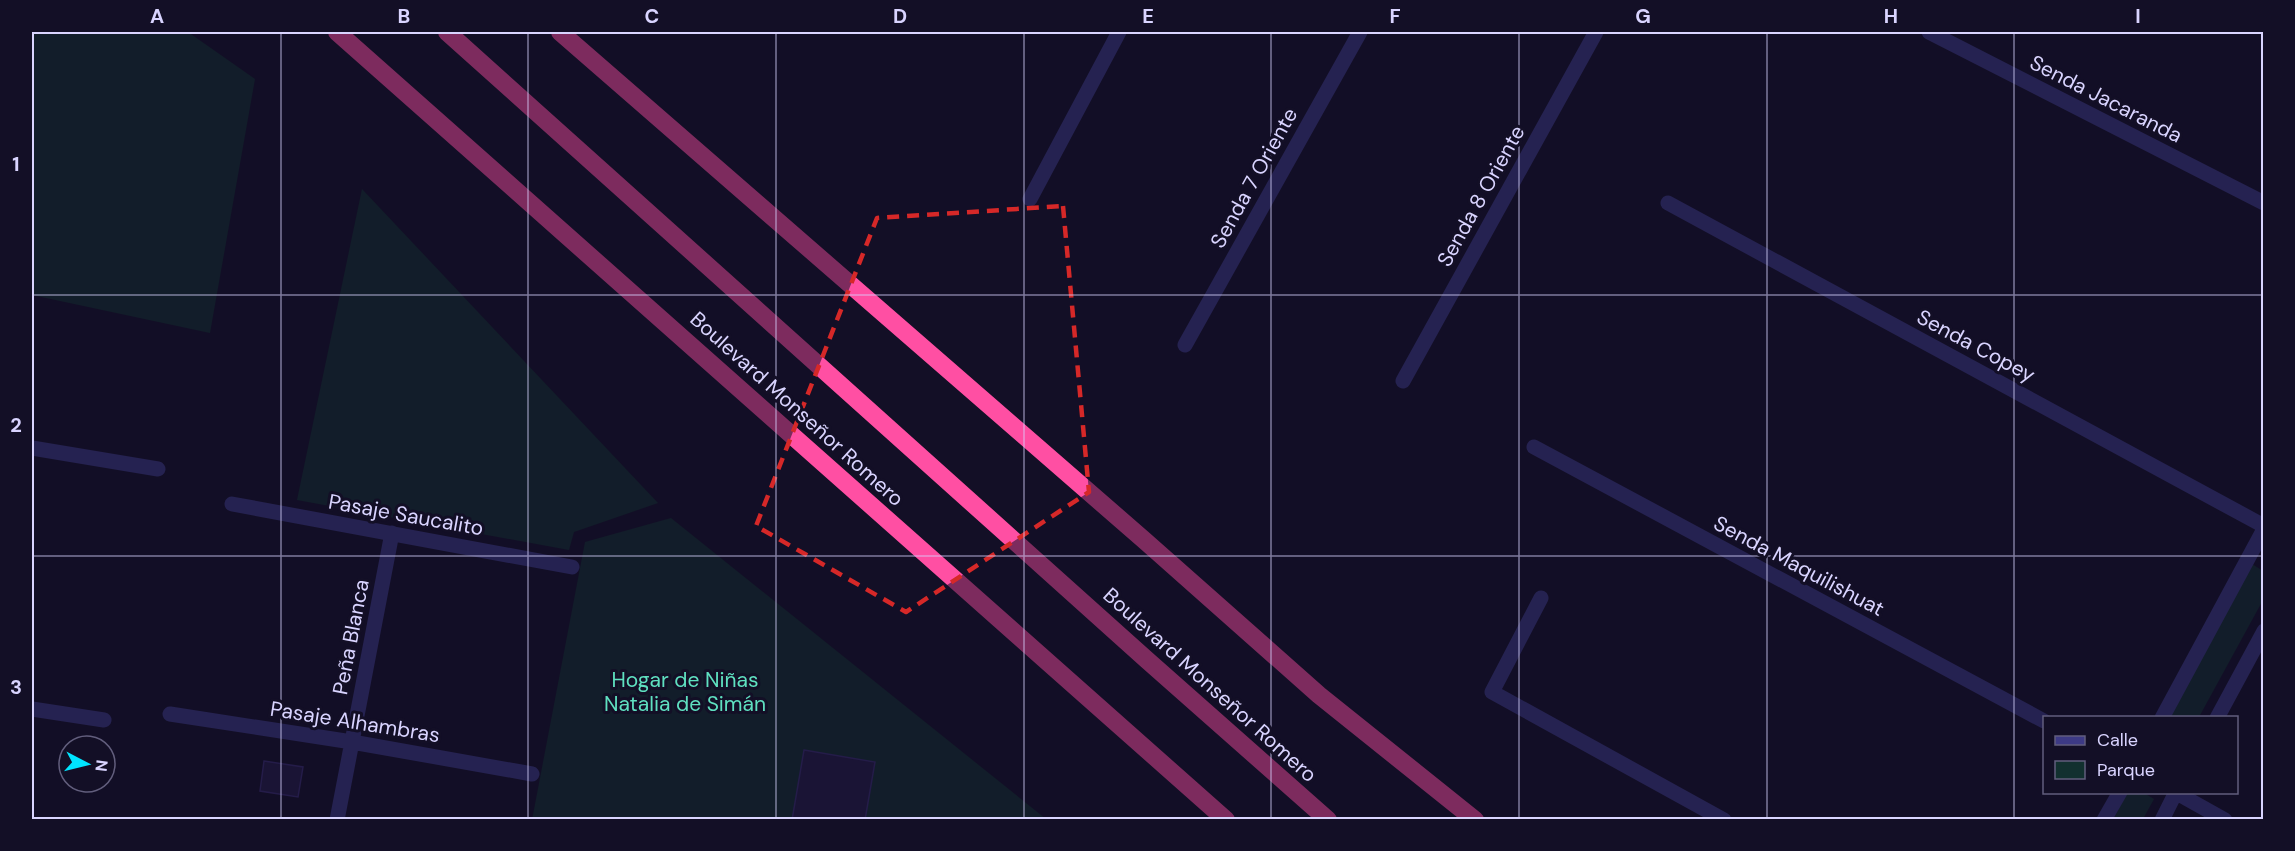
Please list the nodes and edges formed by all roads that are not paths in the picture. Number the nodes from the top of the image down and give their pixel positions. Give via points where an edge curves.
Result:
1 (337, 32) edge
2 (447, 32) edge
3 (560, 32) edge
4 (1119, 32) edge
5 (1360, 32) edge
6 (1596, 32) edge
7 (1929, 32) edge
8 (1030, 199) dead end
9 (1668, 203) dead end
10 (2264, 204) edge
11 (1185, 345) dead end
12 (1403, 381) dead end
13 (1534, 447) dead end
14 (32, 448) edge
15 (158, 469) dead end
16 (232, 504) dead end
17 (2264, 528) edge
18 (392, 533) junction
19 (572, 567) dead end
20 (1541, 598) dead end
21 (2264, 631) edge
22 (32, 709) edge
23 (170, 714) dead end
24 (2163, 716) edge
25 (2218, 716) edge
26 (104, 720) dead end
27 (2043, 720) edge
28 (352, 742) junction
29 (532, 774) dead end
30 (2119, 794) edge
31 (2175, 794) edge
32 (2178, 794) edge
33 (338, 819) edge
34 (1226, 819) edge
35 (1328, 819) edge
36 (1475, 819) edge
37 (1724, 819) edge
38 (2104, 819) edge
39 (2162, 819) edge
40 (2225, 819) edge

1 - 34 highway, Boulevard Monseñor Romero
2 - 35 highway, Boulevard Monseñor Romero
3 - 36 highway via 1319,695
4 - 8 street
5 - 11 street, Senda 7 Oriente
6 - 12 street, Senda 8 Oriente
7 - 10 street, Senda Jacaranda
9 - 17 street, Senda Copey
13 - 27 street, Senda Maquilishuat
14 - 15 street
16 - 18 street, Pasaje Saucalito
17 - 24 street
18 - 19 street, Pasaje Saucalito
18 - 28 street, Peña Blanca
20 - 37 street via 1492,692
21 - 25 street
22 - 26 street
23 - 28 street, Pasaje Alhambras
28 - 29 street, Pasaje Alhambras
28 - 33 street, Peña Blanca
30 - 38 street
31 - 39 street
32 - 40 street

